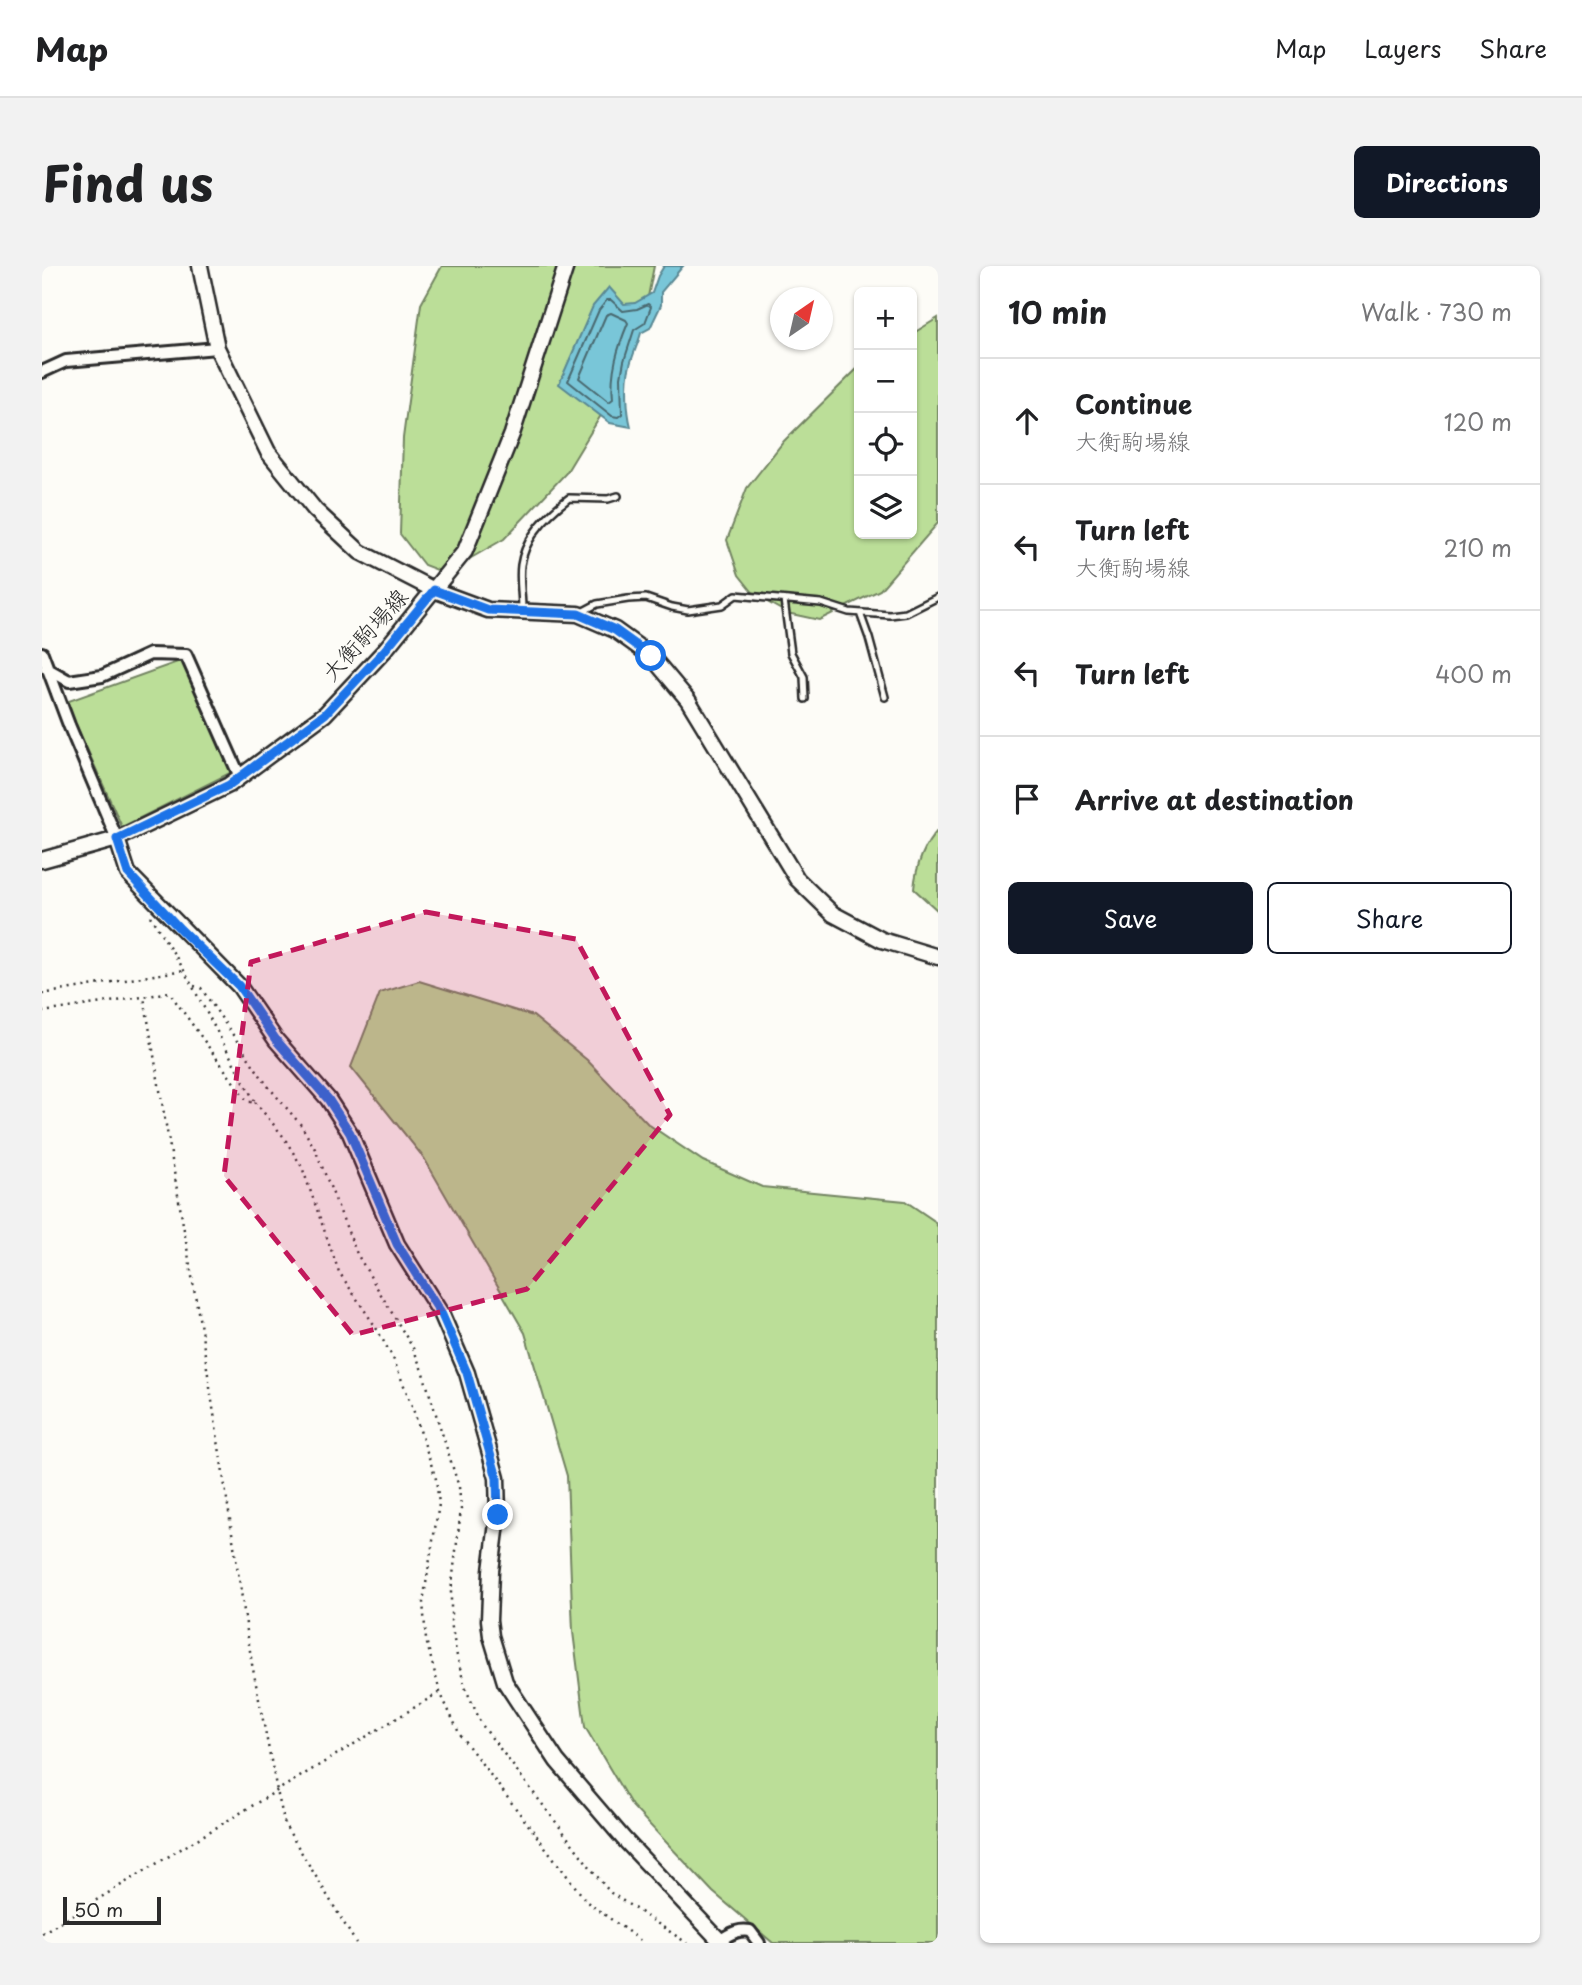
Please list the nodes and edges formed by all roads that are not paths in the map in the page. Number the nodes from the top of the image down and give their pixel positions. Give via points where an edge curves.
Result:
1 (200, 266) edge
2 (566, 266) edge
3 (217, 348) junction
4 (42, 372) edge
5 (618, 496) dead end
6 (434, 590) junction
7 (938, 597) edge
8 (783, 600) junction
9 (522, 611) junction
10 (860, 613) junction
11 (578, 614) junction
12 (42, 653) edge
13 (46, 668) junction
14 (885, 697) dead end
15 (805, 699) dead end
16 (240, 777) junction
17 (117, 839) junction
18 (42, 860) edge
19 (938, 957) edge
20 (721, 1942) edge
21 (760, 1943) edge

1 - 3 street
2 - 6 street via 512,435 466,551
3 - 4 street via 66,361
3 - 6 street via 268,452 315,510 360,552
5 - 9 lane via 569,498 553,510 527,544 521,565
6 - 9 street, 大衡駒場線 via 488,610
6 - 16 street, 大衡駒場線 via 325,714
7 - 10 lane via 906,613
8 - 10 lane
8 - 11 lane via 736,596 722,605 688,610 646,598 628,599 597,604
8 - 15 lane via 790,653 803,677
9 - 11 street, 大衡駒場線
10 - 14 lane
11 - 19 street, 大衡駒場線 via 615,630 651,656 688,700 797,878 833,914 882,940
12 - 13 street
13 - 16 street via 69,681 102,676 150,654 186,655
13 - 17 street
16 - 17 street, 大衡駒場線
17 - 18 street, 大衡駒場線
17 - 20 street via 128,873 239,986 276,1040 328,1099 350,1133 397,1244 442,1315 467,1373 497,1478 489,1620 505,1682 557,1760
20 - 21 street via 742,1930 750,1931

